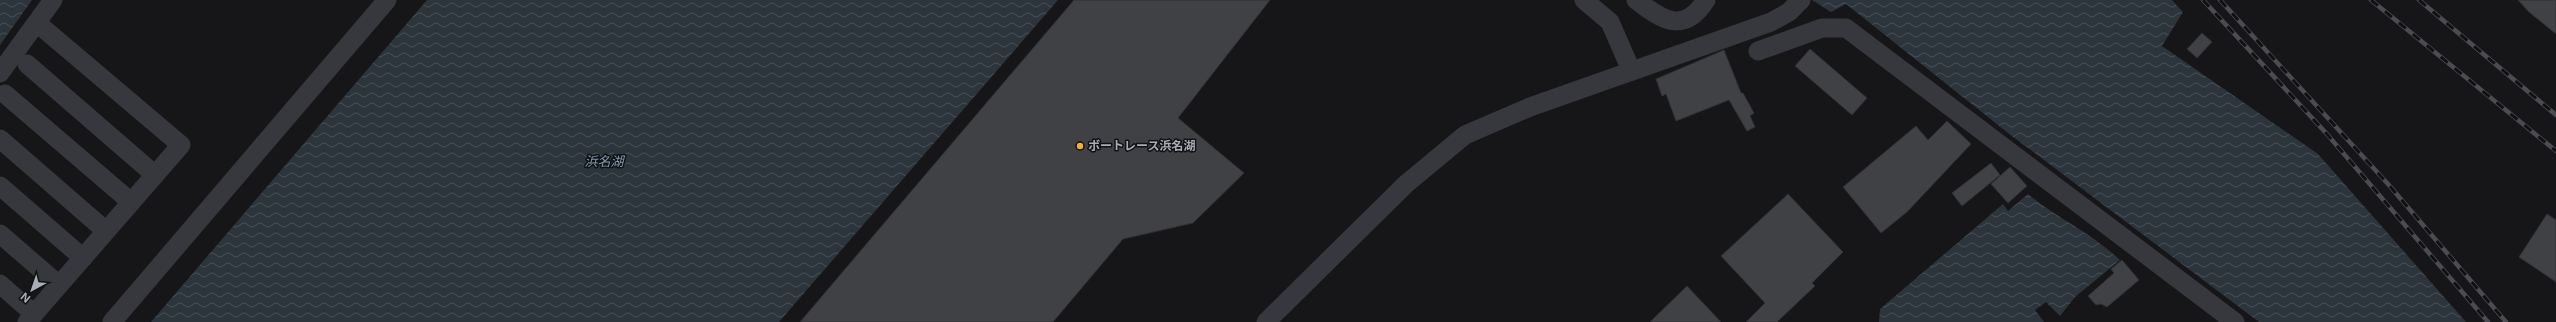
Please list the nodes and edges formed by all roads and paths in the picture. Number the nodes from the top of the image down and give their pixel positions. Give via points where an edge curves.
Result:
1 (53, 0) edge
2 (387, 0) edge
3 (1584, 0) edge
4 (1636, 0) edge
5 (1706, 0) edge
6 (1801, 0) edge
7 (37, 23) junction
8 (1758, 51) dead end
9 (27, 64) dead end
10 (1631, 70) junction
11 (0, 73) edge
12 (5, 94) dead end
13 (0, 139) edge
14 (155, 175) junction
15 (0, 186) edge
16 (131, 202) junction
17 (106, 231) junction
18 (0, 234) edge
19 (83, 258) junction
20 (0, 284) edge
21 (59, 285) junction
22 (31, 318) edge
23 (112, 322) edge
24 (1266, 322) edge
25 (2236, 322) edge

1 - 7 street
2 - 23 street
3 - 10 street via 1610,22
4 - 5 street via 1663,19 1674,22 1693,15
6 - 10 street via 1789,12 1772,22
7 - 11 street
7 - 14 street via 181,145
8 - 25 street via 1822,28 1846,28
9 - 14 street
10 - 24 street via 1530,107 1465,135 1406,184
12 - 16 street
13 - 17 street
14 - 16 street
15 - 19 street
16 - 17 street
17 - 19 street
18 - 21 street
19 - 21 street
20 - 22 street
21 - 22 street

